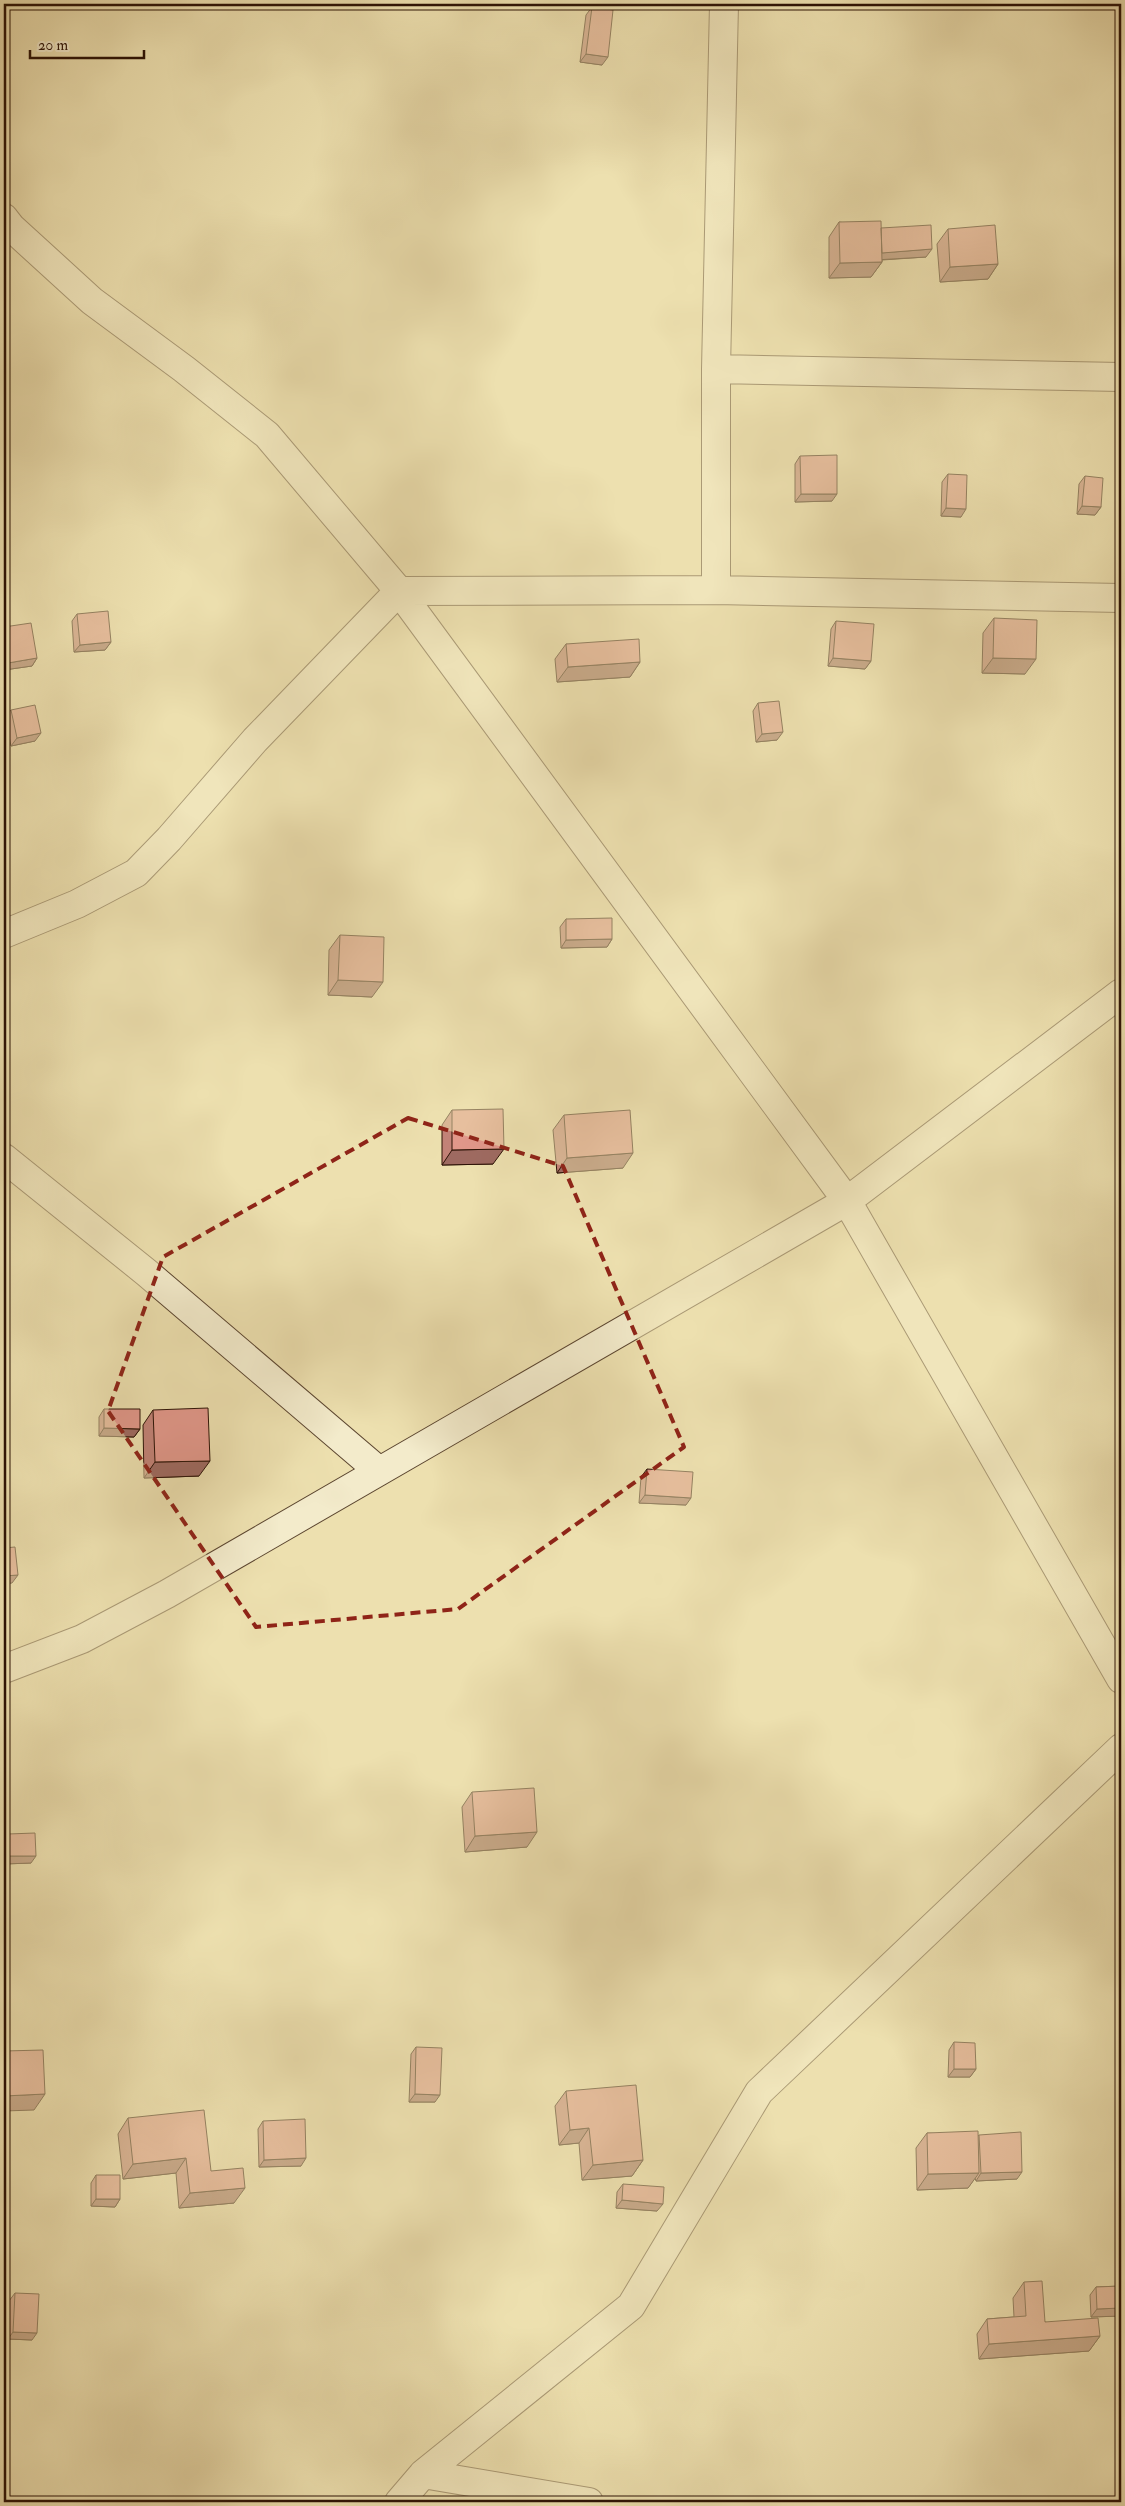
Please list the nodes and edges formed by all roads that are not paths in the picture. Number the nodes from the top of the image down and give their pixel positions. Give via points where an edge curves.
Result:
1 (724, 4) edge
2 (4, 218) edge
3 (716, 369) junction
4 (1121, 377) edge
5 (716, 590) junction
6 (399, 591) junction
7 (1121, 598) edge
8 (4, 934) edge
9 (1121, 993) edge
10 (4, 1158) edge
11 (847, 1201) junction
12 (379, 1471) junction
13 (4, 1669) edge
14 (1121, 1679) edge
15 (1121, 1748) edge
16 (423, 2474) junction
17 (399, 2502) edge
18 (589, 2502) edge

1 - 3 street
2 - 6 street via 92,300 267,435
3 - 4 street
3 - 5 street
5 - 6 street
5 - 7 street
6 - 8 street via 255,740 136,873 77,904
6 - 11 street
9 - 11 street
10 - 12 street via 147,1273
11 - 12 street
11 - 14 street
12 - 13 street via 82,1639
15 - 16 street via 759,2092 630,2306
16 - 17 street
16 - 18 street

